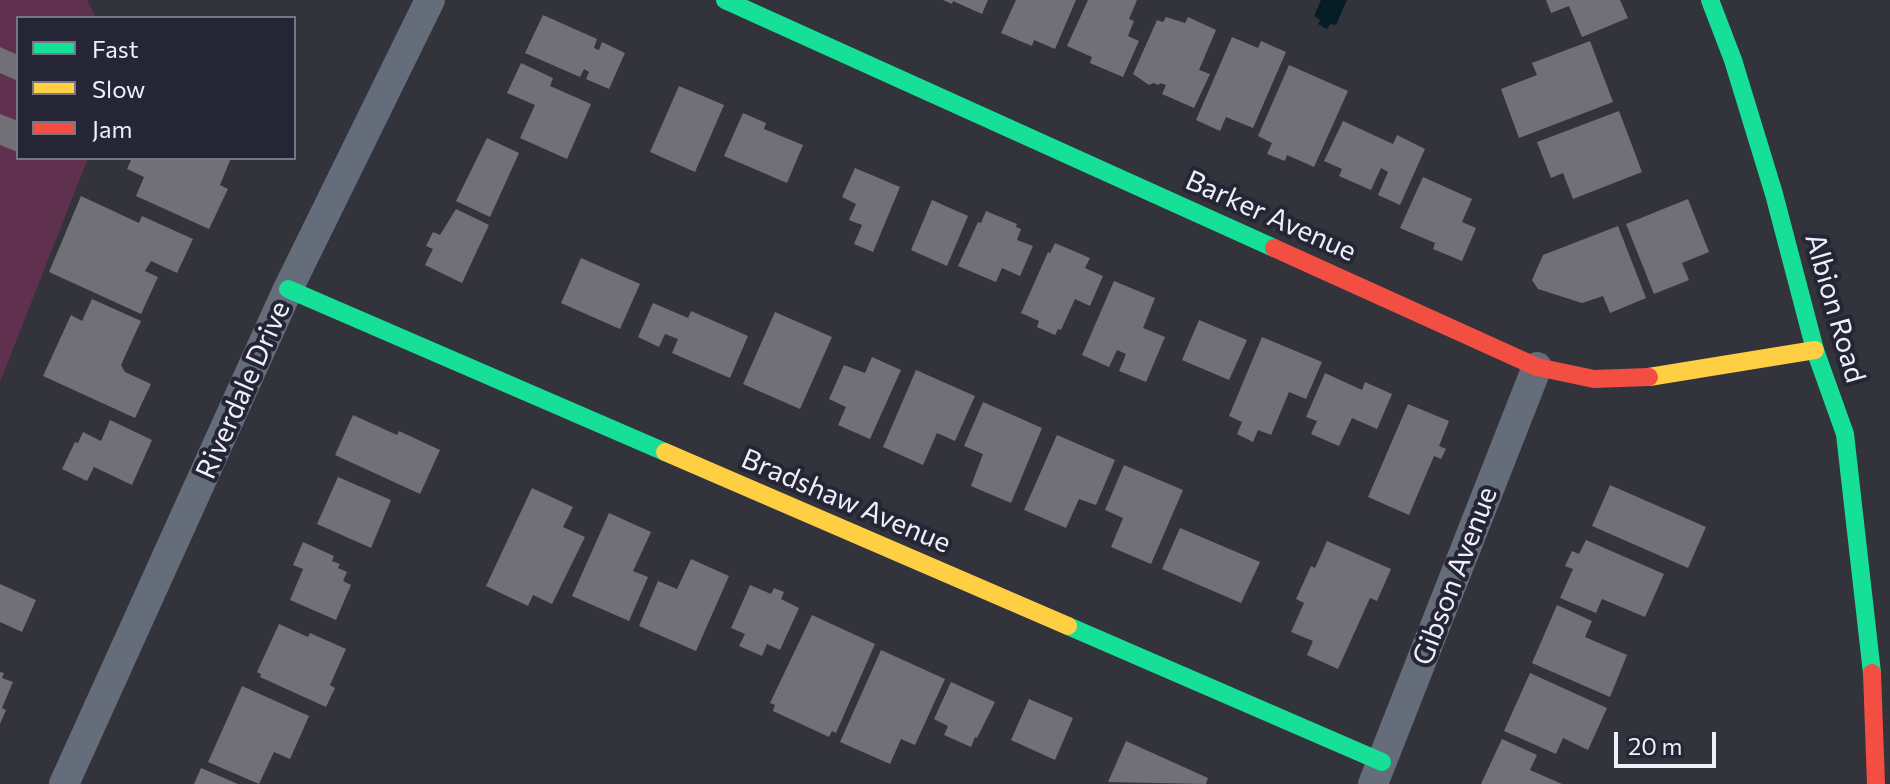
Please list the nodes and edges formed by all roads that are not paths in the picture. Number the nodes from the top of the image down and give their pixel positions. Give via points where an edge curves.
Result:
1 (430, 0) edge
2 (725, 0) edge
3 (1710, 0) edge
4 (288, 289) junction
5 (1815, 350) junction
6 (1537, 367) junction
7 (1883, 700) edge
8 (1377, 773) edge
9 (64, 784) edge
10 (1876, 784) edge

1 - 4 street, Riverdale Drive
2 - 6 street, Barker Avenue
3 - 5 street, Albion Road via 1774,194
4 - 8 street, Bradshaw Avenue
4 - 9 street, Riverdale Drive
5 - 6 street, Barker Avenue via 1644,378 1594,379
5 - 7 street, Albion Road via 1845,434
6 - 8 street, Gibson Avenue
7 - 10 street, Albion Road

